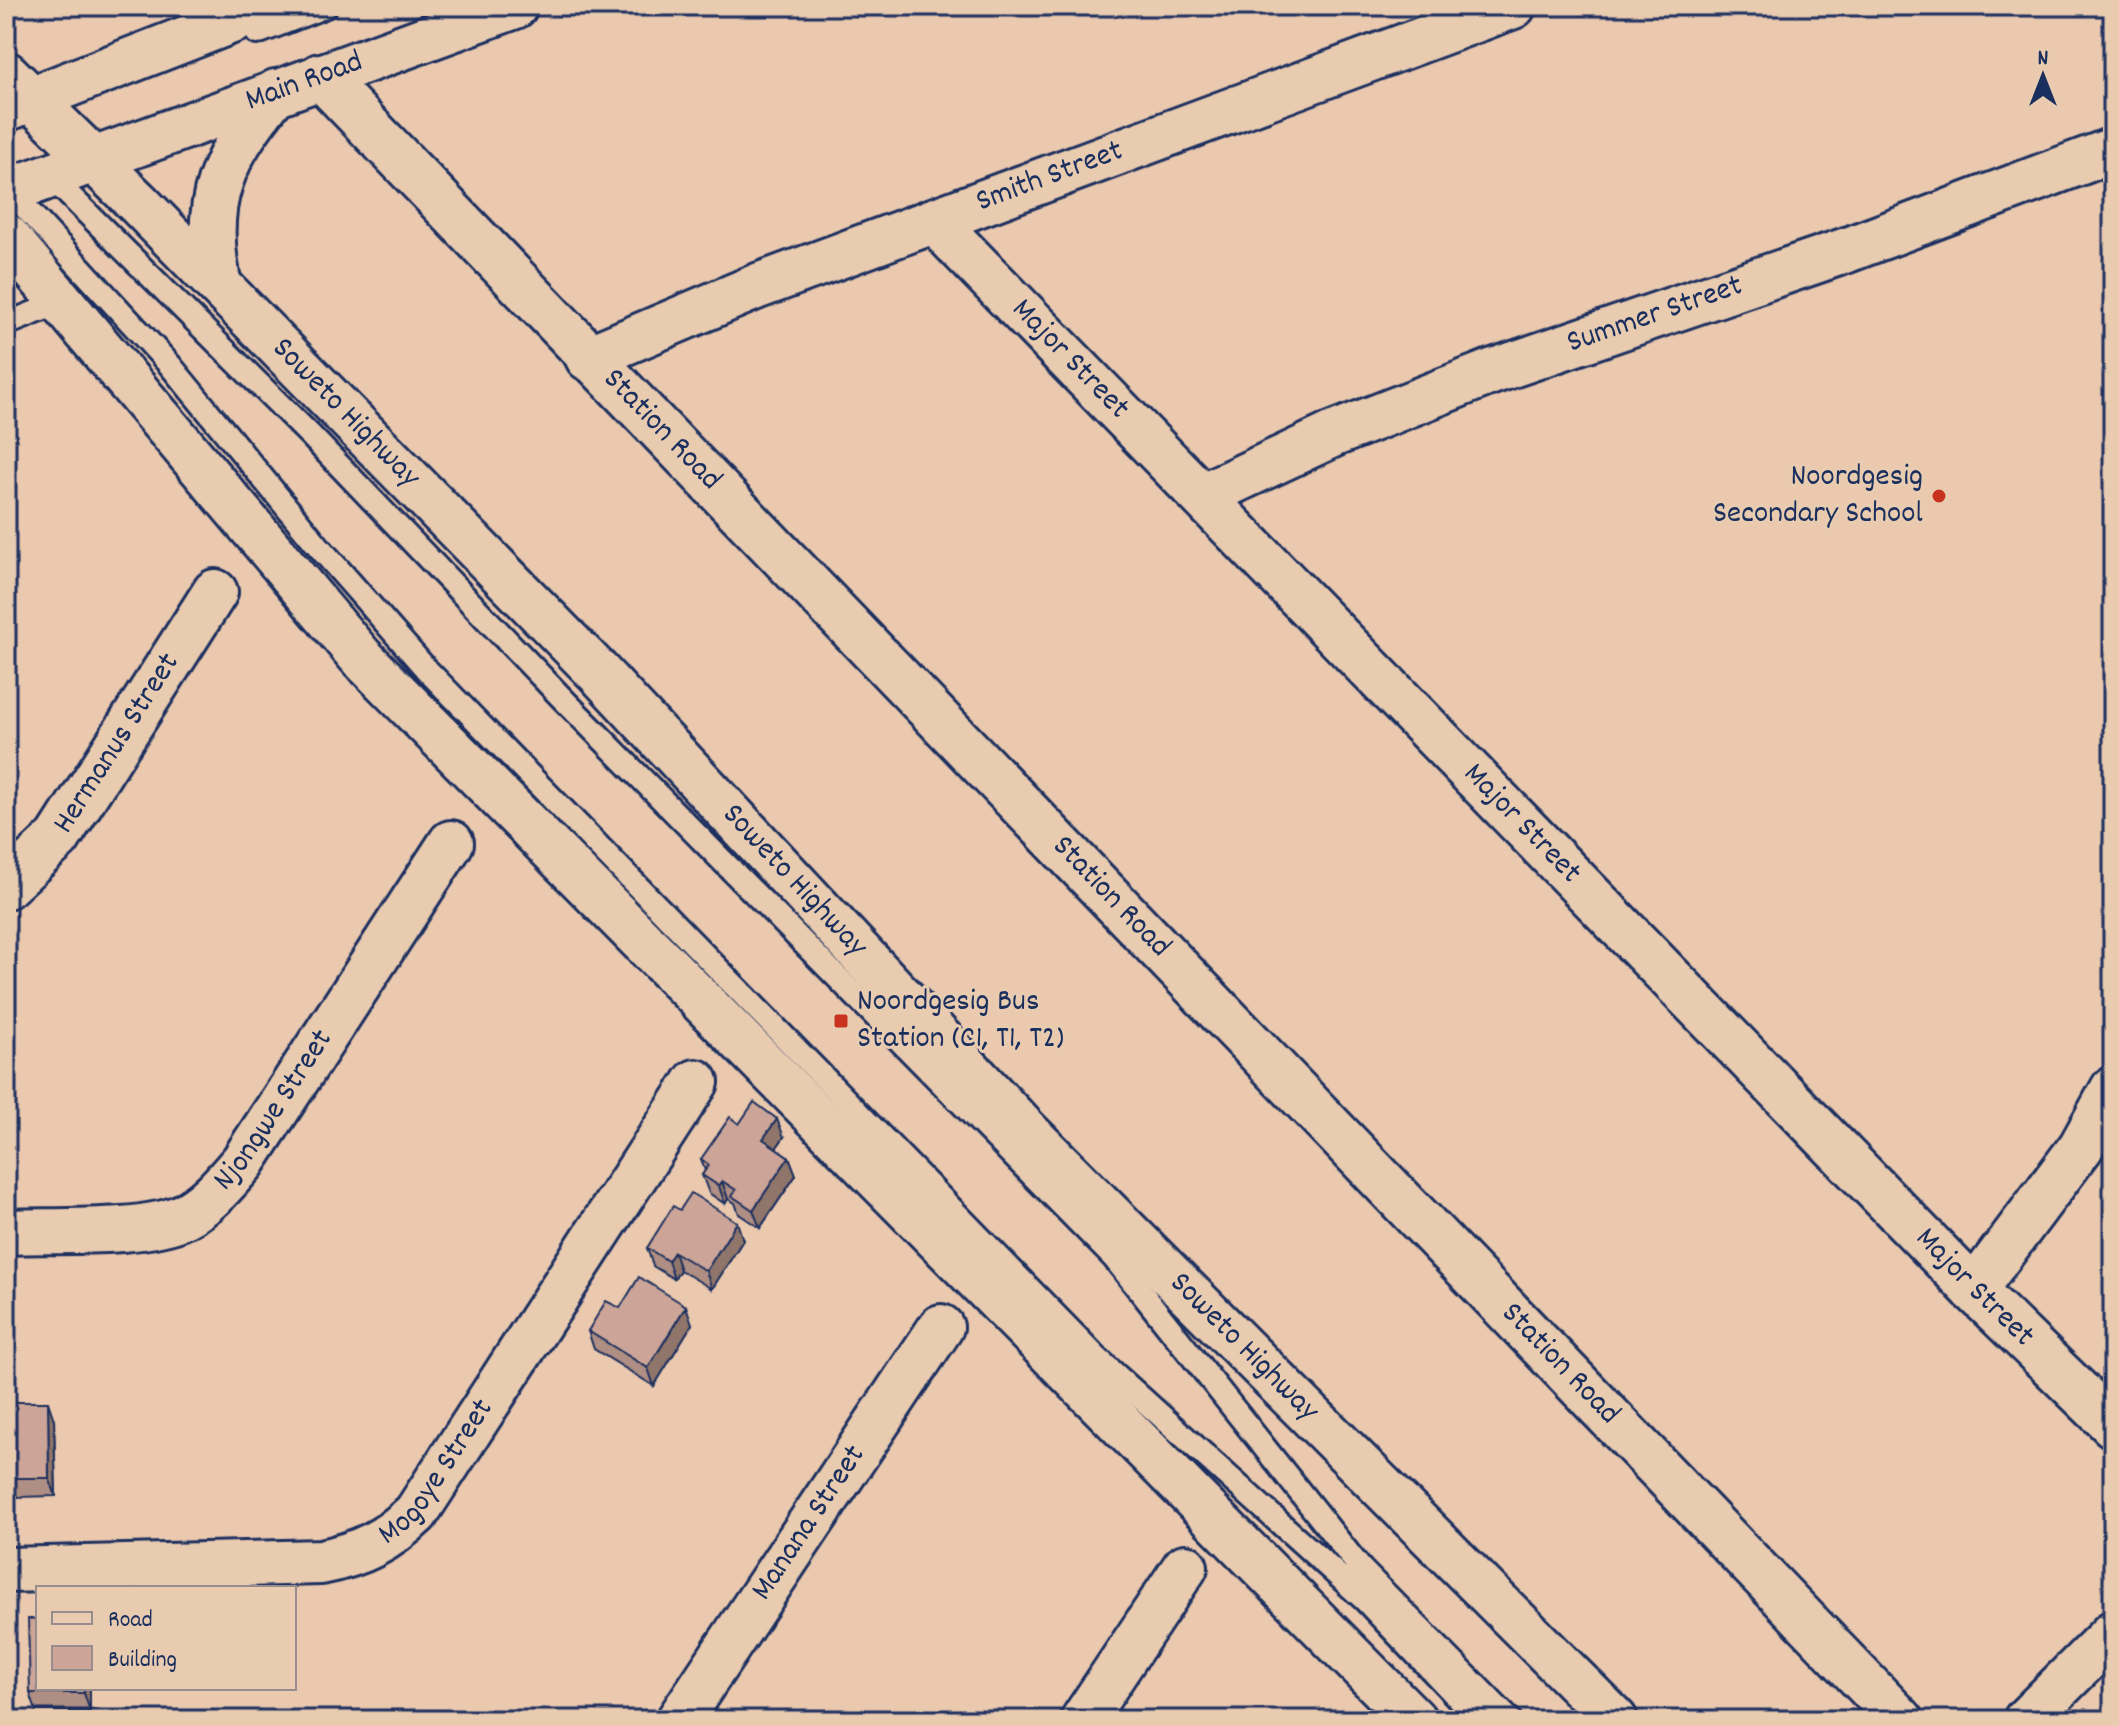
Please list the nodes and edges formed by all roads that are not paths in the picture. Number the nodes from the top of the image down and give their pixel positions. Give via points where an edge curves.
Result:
1 (326, 6) edge
2 (457, 6) edge
3 (515, 6) edge
4 (1513, 6) edge
5 (248, 10) edge
6 (320, 76) junction
7 (276, 92) junction
8 (20, 105) edge
9 (2113, 150) edge
10 (41, 173) edge
11 (934, 221) junction
12 (6, 236) edge
13 (219, 285) junction
14 (64, 301) junction
15 (6, 324) edge
16 (588, 358) junction
17 (1204, 495) junction
18 (215, 592) dead end
19 (451, 843) dead end
20 (6, 886) edge
21 (696, 1082) dead end
22 (2113, 1089) edge
23 (6, 1232) edge
24 (1974, 1290) junction
25 (941, 1327) dead end
26 (2113, 1425) edge
27 (1185, 1567) dead end
28 (6, 1570) edge
29 (2113, 1633) edge
30 (679, 1720) edge
31 (1083, 1720) edge
32 (1414, 1720) edge
33 (1479, 1720) edge
34 (1510, 1720) edge
35 (1615, 1720) edge
36 (1901, 1720) edge
37 (2026, 1720) edge

1 - 8 lane, Main Road
2 - 10 lane, Main Road
3 - 6 street, Main Road
4 - 11 street, Smith Street
5 - 8 street
6 - 7 street, Main Road
6 - 16 street, Station Road
7 - 10 street, Main Road
7 - 13 street via 242,134 219,181 211,233
8 - 10 street, Soweto Highway
9 - 17 street, Summer Street via 1847,250 1491,372 1334,434
10 - 13 street, Soweto Highway
10 - 33 lane, Soweto Highway via 170,365 427,670 1097,1358 1364,1599
10 - 34 lane, Soweto Highway via 300,424 1114,1258 1361,1569
11 - 16 street, Smith Street via 758,286
11 - 17 street, Major Street
12 - 14 street
13 - 35 street, Soweto Highway via 597,671 1028,1133
14 - 15 lane
14 - 32 street via 360,656
16 - 36 street, Station Road
17 - 24 street, Major Street
18 - 20 street, Hermanus Street via 58,838
19 - 23 street, Njongwe Street via 243,1162 210,1199 157,1225
21 - 28 street, Mogoye Street via 416,1513 394,1534 361,1552 321,1562
22 - 24 street via 2081,1147
24 - 26 street, Major Street
25 - 30 street, Manana Street
27 - 31 street
29 - 37 street

